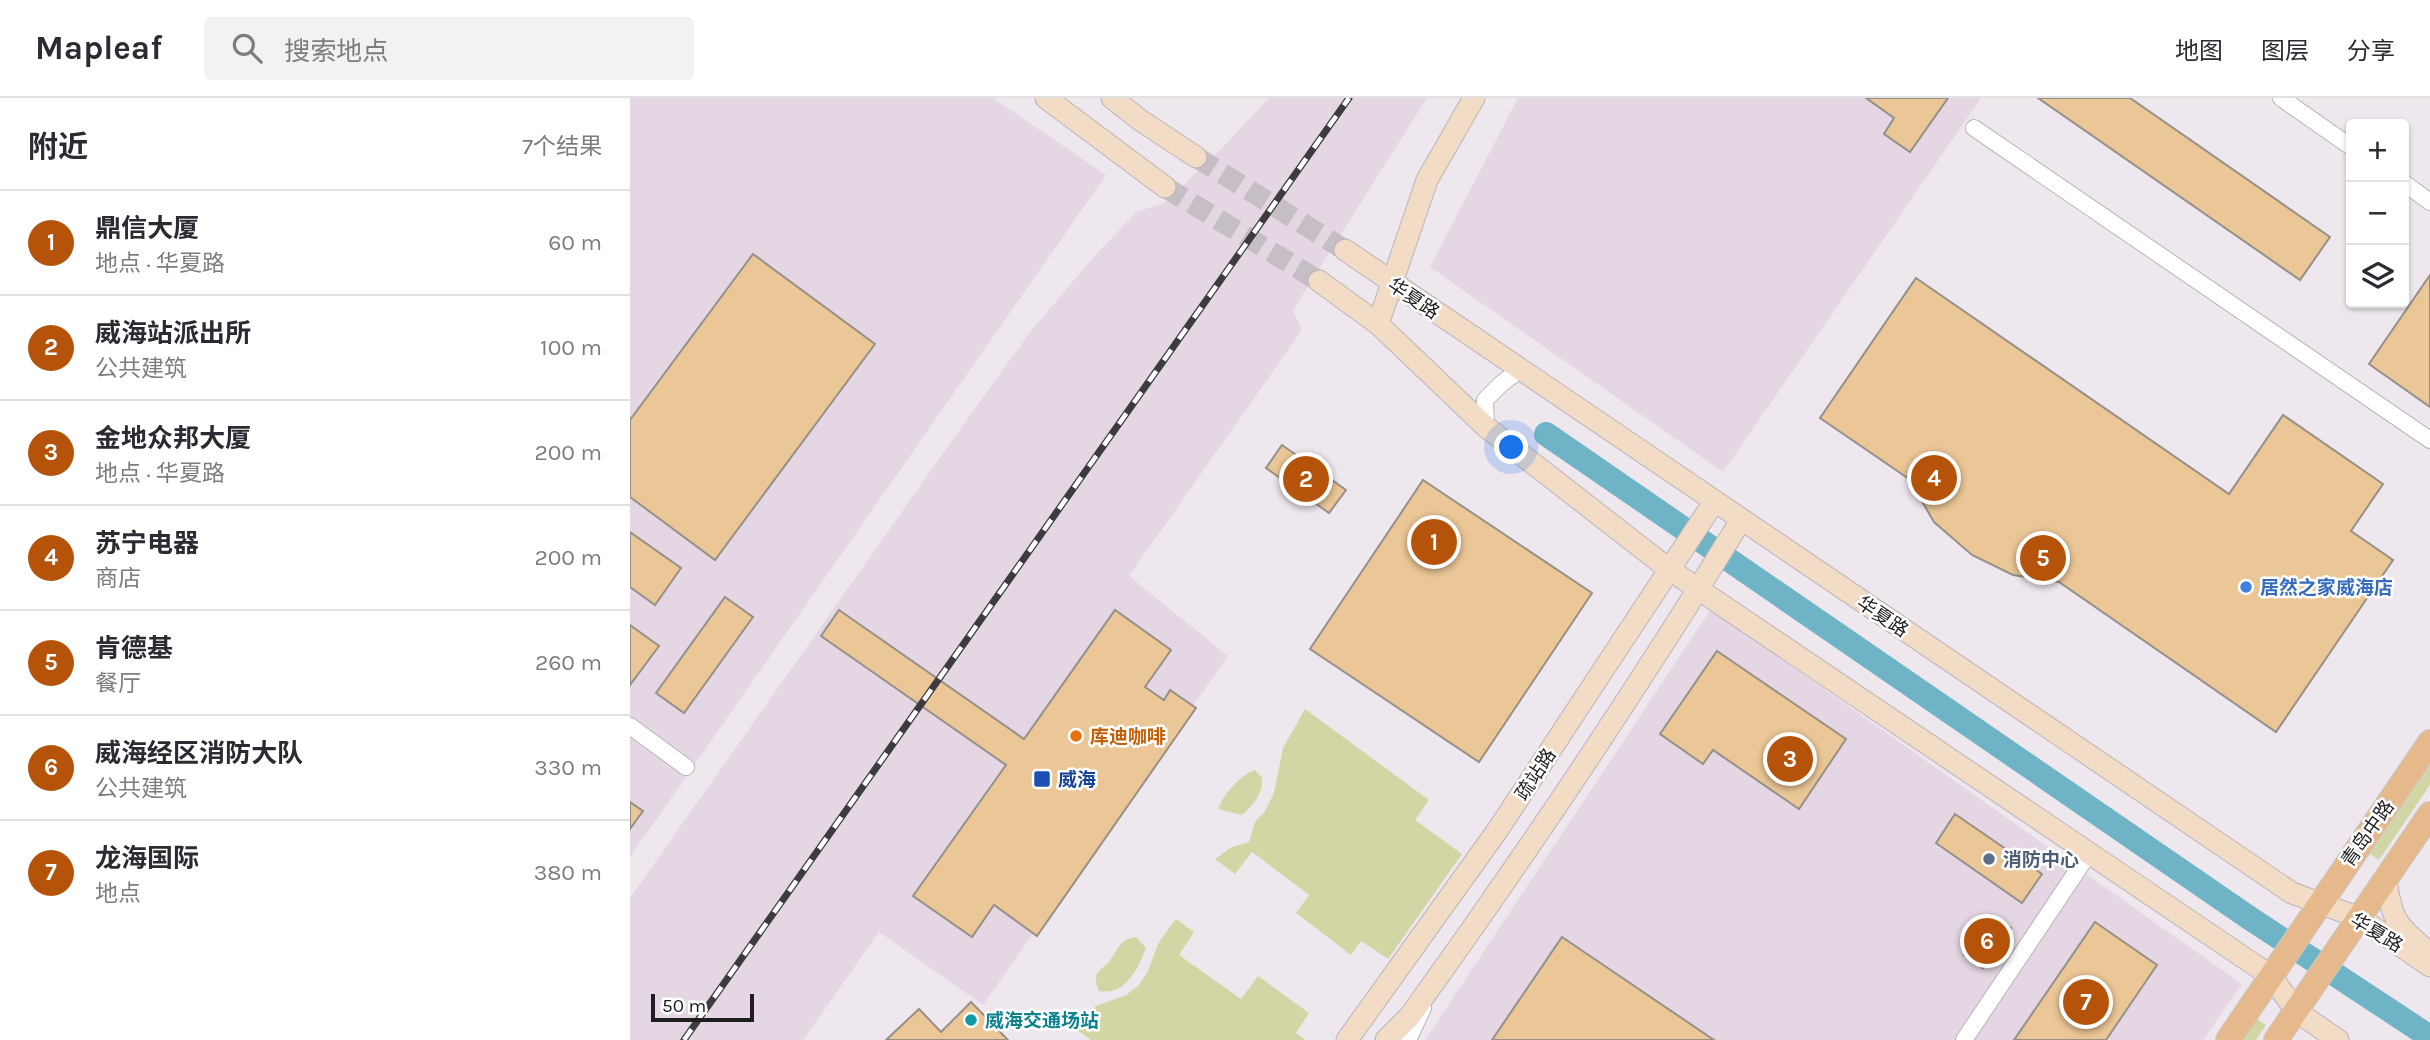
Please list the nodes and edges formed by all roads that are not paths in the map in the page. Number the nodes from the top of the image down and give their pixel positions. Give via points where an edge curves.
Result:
1 (1046, 98) edge
2 (1112, 98) edge
3 (1130, 98) edge
4 (1474, 98) edge
5 (2281, 98) edge
6 (1140, 120) junction
7 (1974, 128) dead end
8 (2346, 144) edge
9 (1196, 157) tunnel mouth
10 (1165, 187) tunnel mouth
11 (2409, 187) edge
12 (2430, 202) edge
13 (1345, 250) tunnel mouth
14 (1319, 281) tunnel mouth
15 (1390, 283) junction
16 (1378, 324) junction
17 (1521, 369) junction
18 (1486, 427) junction
19 (2430, 440) edge
20 (1711, 507) junction
21 (1738, 525) junction
22 (1673, 565) junction
23 (1701, 584) junction
24 (630, 726) edge
25 (2430, 742) edge
26 (686, 767) dead end
27 (2430, 814) edge
28 (2089, 853) junction
29 (2386, 879) junction
30 (2313, 914) junction
31 (2360, 918) junction
32 (2430, 953) edge
33 (2430, 965) edge
34 (2277, 967) junction
35 (1438, 977) junction
36 (2296, 1011) junction
37 (1347, 1040) edge
38 (1386, 1040) edge
39 (1408, 1040) edge
40 (1964, 1040) edge
41 (2228, 1040) edge
42 (2276, 1040) edge
43 (2338, 1040) edge

1 - 10 main road
2 - 6 main road
3 - 6 main road
4 - 15 main road via 1427,180
5 - 8 street
6 - 9 main road
7 - 19 street
11 - 12 street
13 - 15 main road, 华夏路
14 - 16 main road
15 - 16 main road
15 - 17 main road, 华夏路
16 - 18 main road
17 - 18 street via 1485,400
17 - 20 main road, 华夏路
18 - 22 main road
20 - 21 main road, 华夏路
20 - 22 main road, 疏站路
21 - 23 main road, 疏站路
21 - 30 main road, 华夏路 via 2292,893
22 - 23 main road
22 - 37 main road, 疏站路 via 1497,831
23 - 28 main road
23 - 35 main road, 疏站路
24 - 26 street
25 - 30 main road, 青岛中路
27 - 29 main road
28 - 34 main road
28 - 40 street
29 - 31 main road
29 - 32 main road via 2395,918
30 - 31 main road, 华夏路
30 - 34 main road, 青岛中路
31 - 33 main road, 华夏路
31 - 36 main road
34 - 36 main road
34 - 41 main road
35 - 38 main road, 疏站路
35 - 39 street
36 - 42 main road
36 - 43 main road

